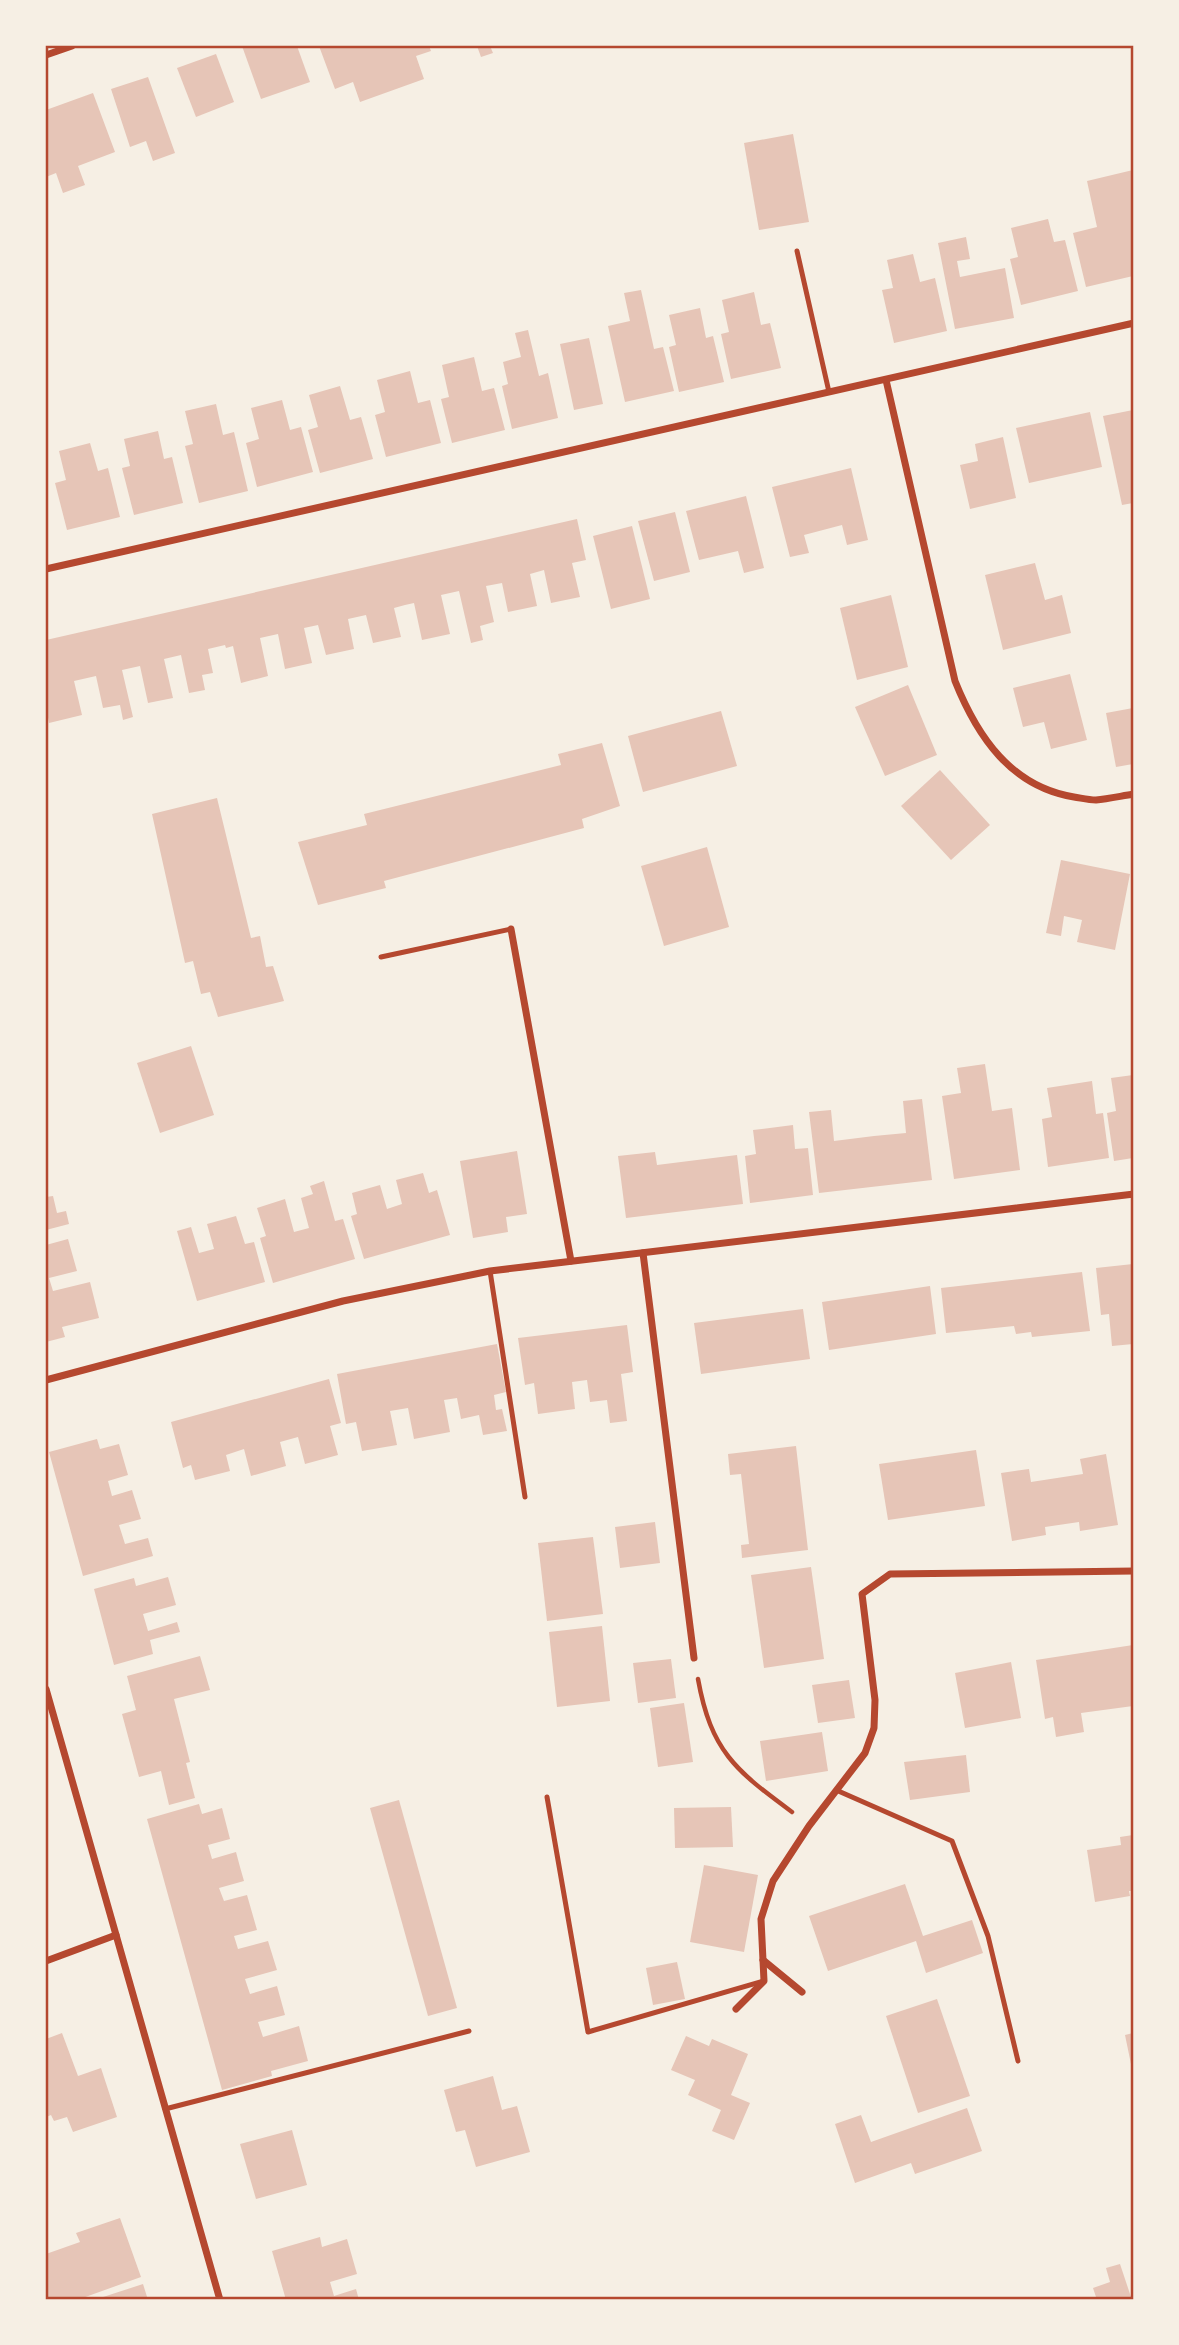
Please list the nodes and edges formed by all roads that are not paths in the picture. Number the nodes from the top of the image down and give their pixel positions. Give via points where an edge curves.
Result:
1 (72, 46) edge
2 (57, 48) edge
3 (46, 55) edge
4 (797, 251) dead end
5 (1133, 323) edge
6 (886, 380) junction
7 (829, 392) junction
8 (46, 569) edge
9 (1133, 794) edge
10 (511, 929) joint
11 (381, 957) dead end
12 (1133, 1194) edge
13 (643, 1253) junction
14 (571, 1261) junction
15 (490, 1271) junction
16 (46, 1380) edge
17 (525, 1497) dead end
18 (1133, 1571) edge
19 (694, 1658) road end
20 (46, 1689) edge
21 (836, 1790) junction
22 (547, 1797) dead end
23 (116, 1935) junction
24 (763, 1960) junction
25 (46, 1961) edge
26 (764, 1981) junction
27 (802, 1992) dead end
28 (736, 2009) dead end
29 (469, 2031) dead end
30 (1018, 2061) dead end
31 (165, 2109) junction
32 (220, 2300) edge

1 - 2 street
2 - 3 street
4 - 7 lane
5 - 6 street
6 - 7 street
6 - 9 street via 955,681 978,730 1012,771 1035,785 1093,800
7 - 8 street
10 - 11 lane
10 - 14 street
12 - 13 street
13 - 14 street
13 - 19 street
14 - 15 street
15 - 16 street via 343,1301
15 - 17 lane
18 - 21 street via 890,1574 862,1594 874,1728 865,1753
20 - 23 street
21 - 24 street via 773,1881 761,1919
21 - 30 lane via 952,1841 988,1936
22 - 26 lane via 588,2032
23 - 25 street
23 - 31 street
24 - 26 street
24 - 27 street
26 - 28 street
29 - 31 lane
31 - 32 street

